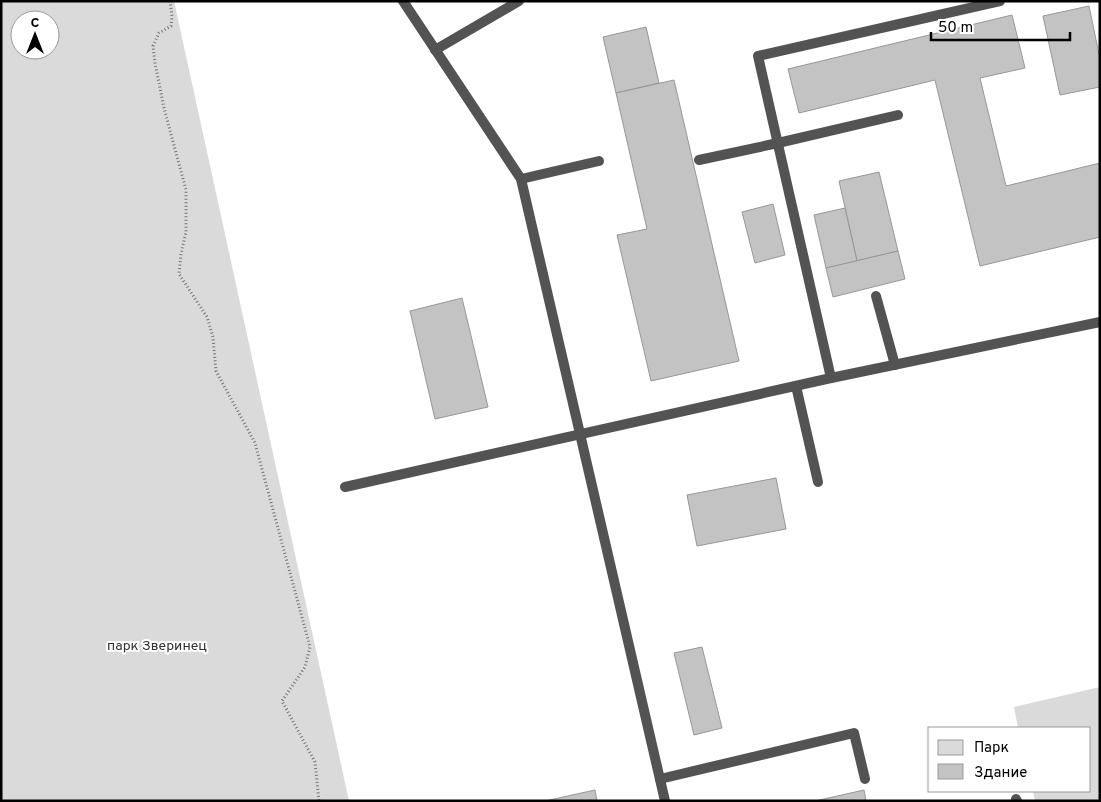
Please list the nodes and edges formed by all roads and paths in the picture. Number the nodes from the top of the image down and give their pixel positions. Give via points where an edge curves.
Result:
1 (170, 1) edge
2 (403, 1) edge
3 (519, 1) edge
4 (1000, 1) edge
5 (435, 50) junction
6 (898, 115) dead end
7 (778, 143) junction
8 (699, 160) dead end
9 (599, 161) dead end
10 (521, 179) junction
11 (876, 296) dead end
12 (1100, 322) edge
13 (895, 365) junction
14 (831, 378) junction
15 (796, 386) junction
16 (581, 434) junction
17 (818, 482) dead end
18 (345, 487) dead end
19 (660, 778) junction
20 (864, 779) dead end
21 (319, 801) edge
22 (665, 801) edge

1 - 21 path via 171,26 159,33 153,46 164,108 186,190 186,232 179,274 207,317 213,337 216,371 255,442 310,647 306,667 282,700 315,762
2 - 5 lane
3 - 5 lane
4 - 7 lane via 758,56
5 - 10 lane
6 - 7 lane
7 - 8 lane
7 - 14 lane
9 - 10 lane
10 - 16 lane
11 - 13 lane
12 - 13 lane
13 - 14 lane
14 - 15 lane
15 - 16 lane
15 - 17 lane
16 - 18 lane
16 - 19 lane
19 - 20 lane via 854,733
19 - 22 lane

